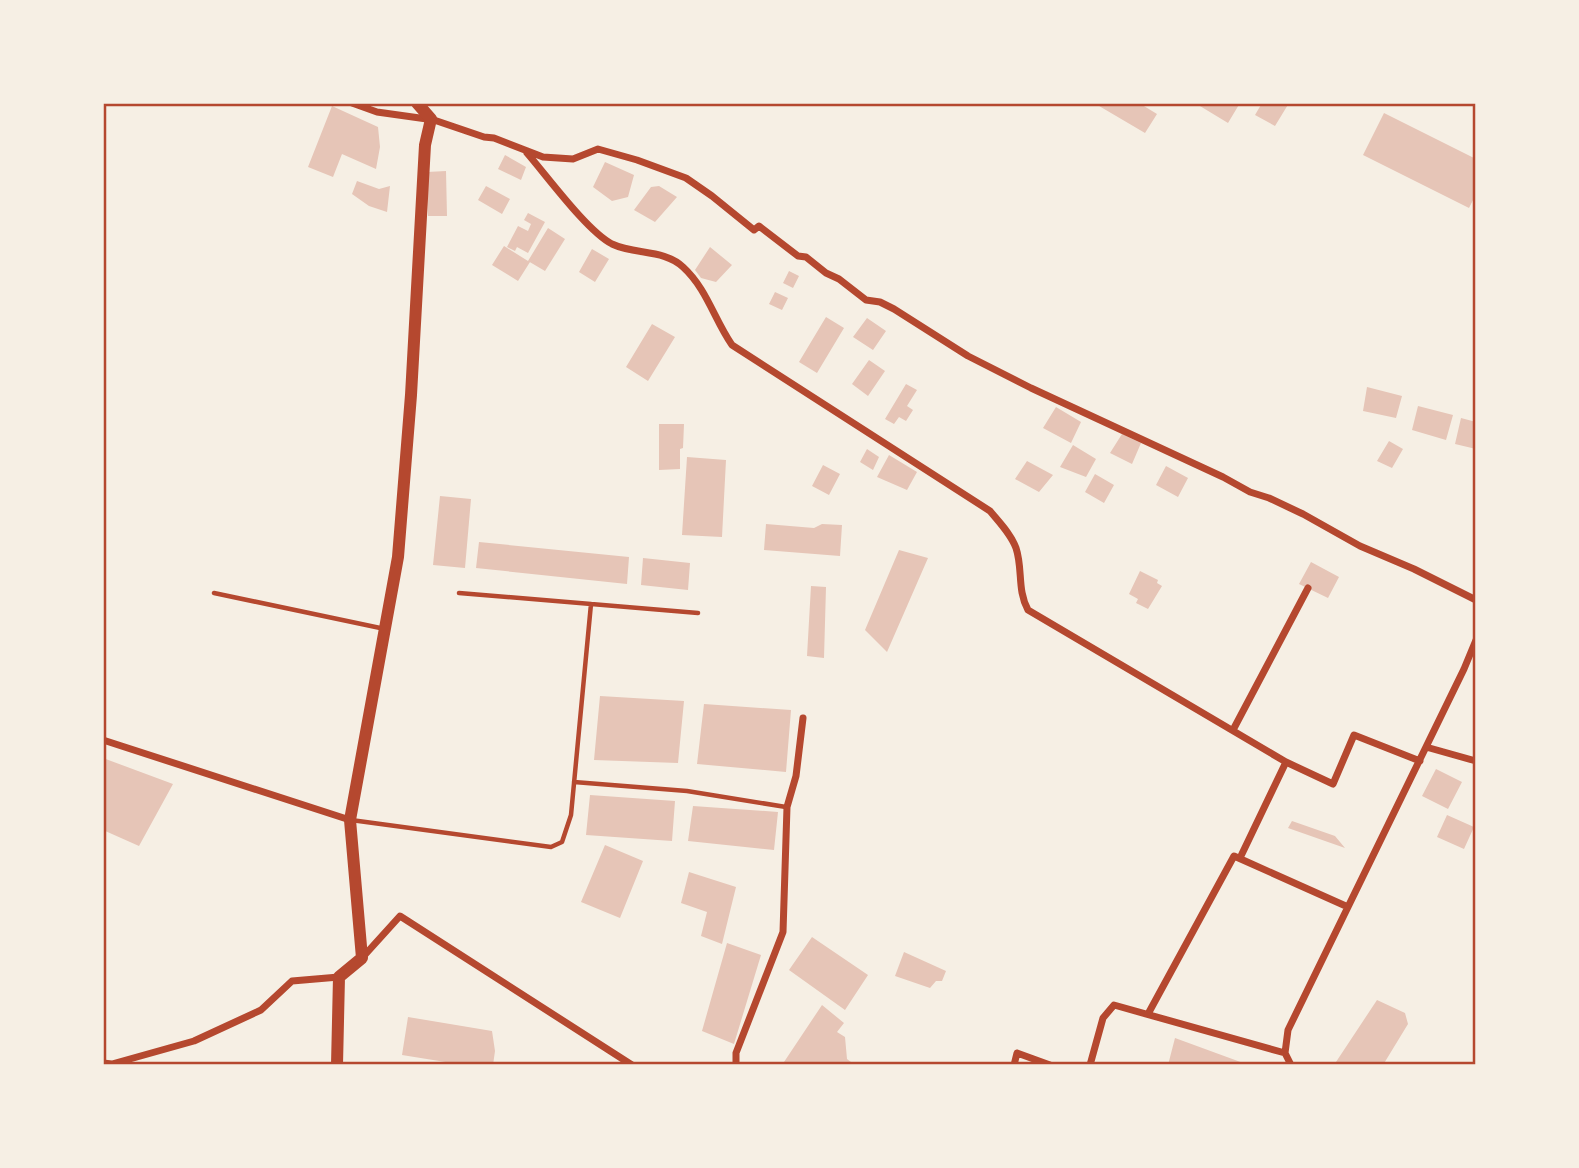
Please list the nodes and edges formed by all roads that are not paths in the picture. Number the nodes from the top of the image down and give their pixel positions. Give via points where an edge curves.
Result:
1 (352, 103) edge
2 (417, 103) edge
3 (431, 119) junction
4 (527, 152) junction
5 (1308, 588) dead end
6 (214, 593) dead end
7 (459, 593) dead end
8 (1476, 600) edge
9 (591, 604) junction
10 (698, 614) dead end
11 (385, 629) junction
12 (1476, 640) edge
13 (803, 718) dead end
14 (1233, 730) junction
15 (103, 740) edge
16 (1426, 747) junction
17 (1420, 761) junction
18 (1476, 761) edge
19 (1286, 762) junction
20 (574, 782) junction
21 (787, 807) junction
22 (350, 820) junction
23 (1240, 858) junction
24 (1348, 907) junction
25 (362, 958) junction
26 (340, 977) junction
27 (1147, 1014) junction
28 (1285, 1053) junction
29 (103, 1063) edge
30 (337, 1065) edge
31 (632, 1065) edge
32 (736, 1065) edge
33 (1014, 1065) edge
34 (1050, 1065) edge
35 (1090, 1065) edge
36 (1291, 1065) edge

1 - 3 street via 377,112
2 - 3 main road
3 - 4 street
3 - 11 main road via 425,145 398,557
4 - 8 street via 562,160 598,149 686,178 754,230 759,226 866,300 894,309 968,356
4 - 14 street via 598,234 626,250 665,256 681,265 699,283 732,345 990,511 1016,548 1021,598 1028,610
5 - 14 street
6 - 11 lane
7 - 9 lane
9 - 10 lane
9 - 20 lane
11 - 22 main road
12 - 16 street
13 - 21 street
14 - 19 street
15 - 22 street
16 - 17 street
16 - 18 street
17 - 19 street via 1354,735 1333,784
17 - 24 street
19 - 23 street
20 - 21 lane via 687,791
20 - 22 lane via 571,815 562,842 551,847
21 - 32 street via 783,932 736,1054
22 - 25 main road
23 - 24 street
23 - 27 street via 1234,856
24 - 28 street via 1288,1030
25 - 26 main road
25 - 31 street via 400,916
26 - 29 street via 292,981 261,1010 194,1041
26 - 30 main road
27 - 28 street
27 - 35 street via 1114,1005 1103,1018
28 - 36 street
33 - 34 street via 1017,1053

